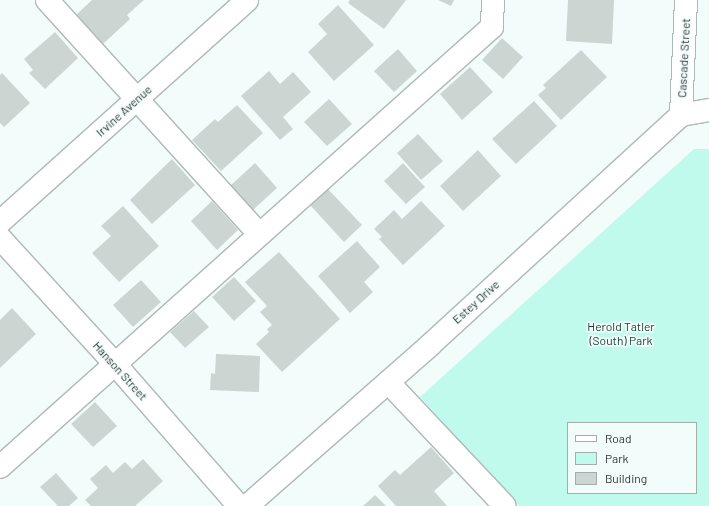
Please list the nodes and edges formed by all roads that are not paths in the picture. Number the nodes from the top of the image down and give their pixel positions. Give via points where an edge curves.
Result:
1 (47, 0) edge
2 (248, 0) edge
3 (493, 0) edge
4 (686, 0) edge
5 (137, 99) junction
6 (709, 110) edge
7 (681, 115) junction
8 (0, 222) edge
9 (259, 234) junction
10 (0, 238) edge
11 (114, 364) junction
12 (388, 382) junction
13 (0, 467) edge
14 (239, 506) edge
15 (248, 506) edge
16 (505, 506) edge

1 - 5 street
2 - 5 street, Irvine Avenue
3 - 9 street via 492,27
4 - 7 street, Cascade Street
5 - 8 street, Irvine Avenue
5 - 9 street
6 - 7 street
7 - 12 street, Estey Drive
9 - 11 street
10 - 11 street, Hanson Street
11 - 13 street
11 - 14 street, Hanson Street
12 - 15 street, Estey Drive
12 - 16 street

